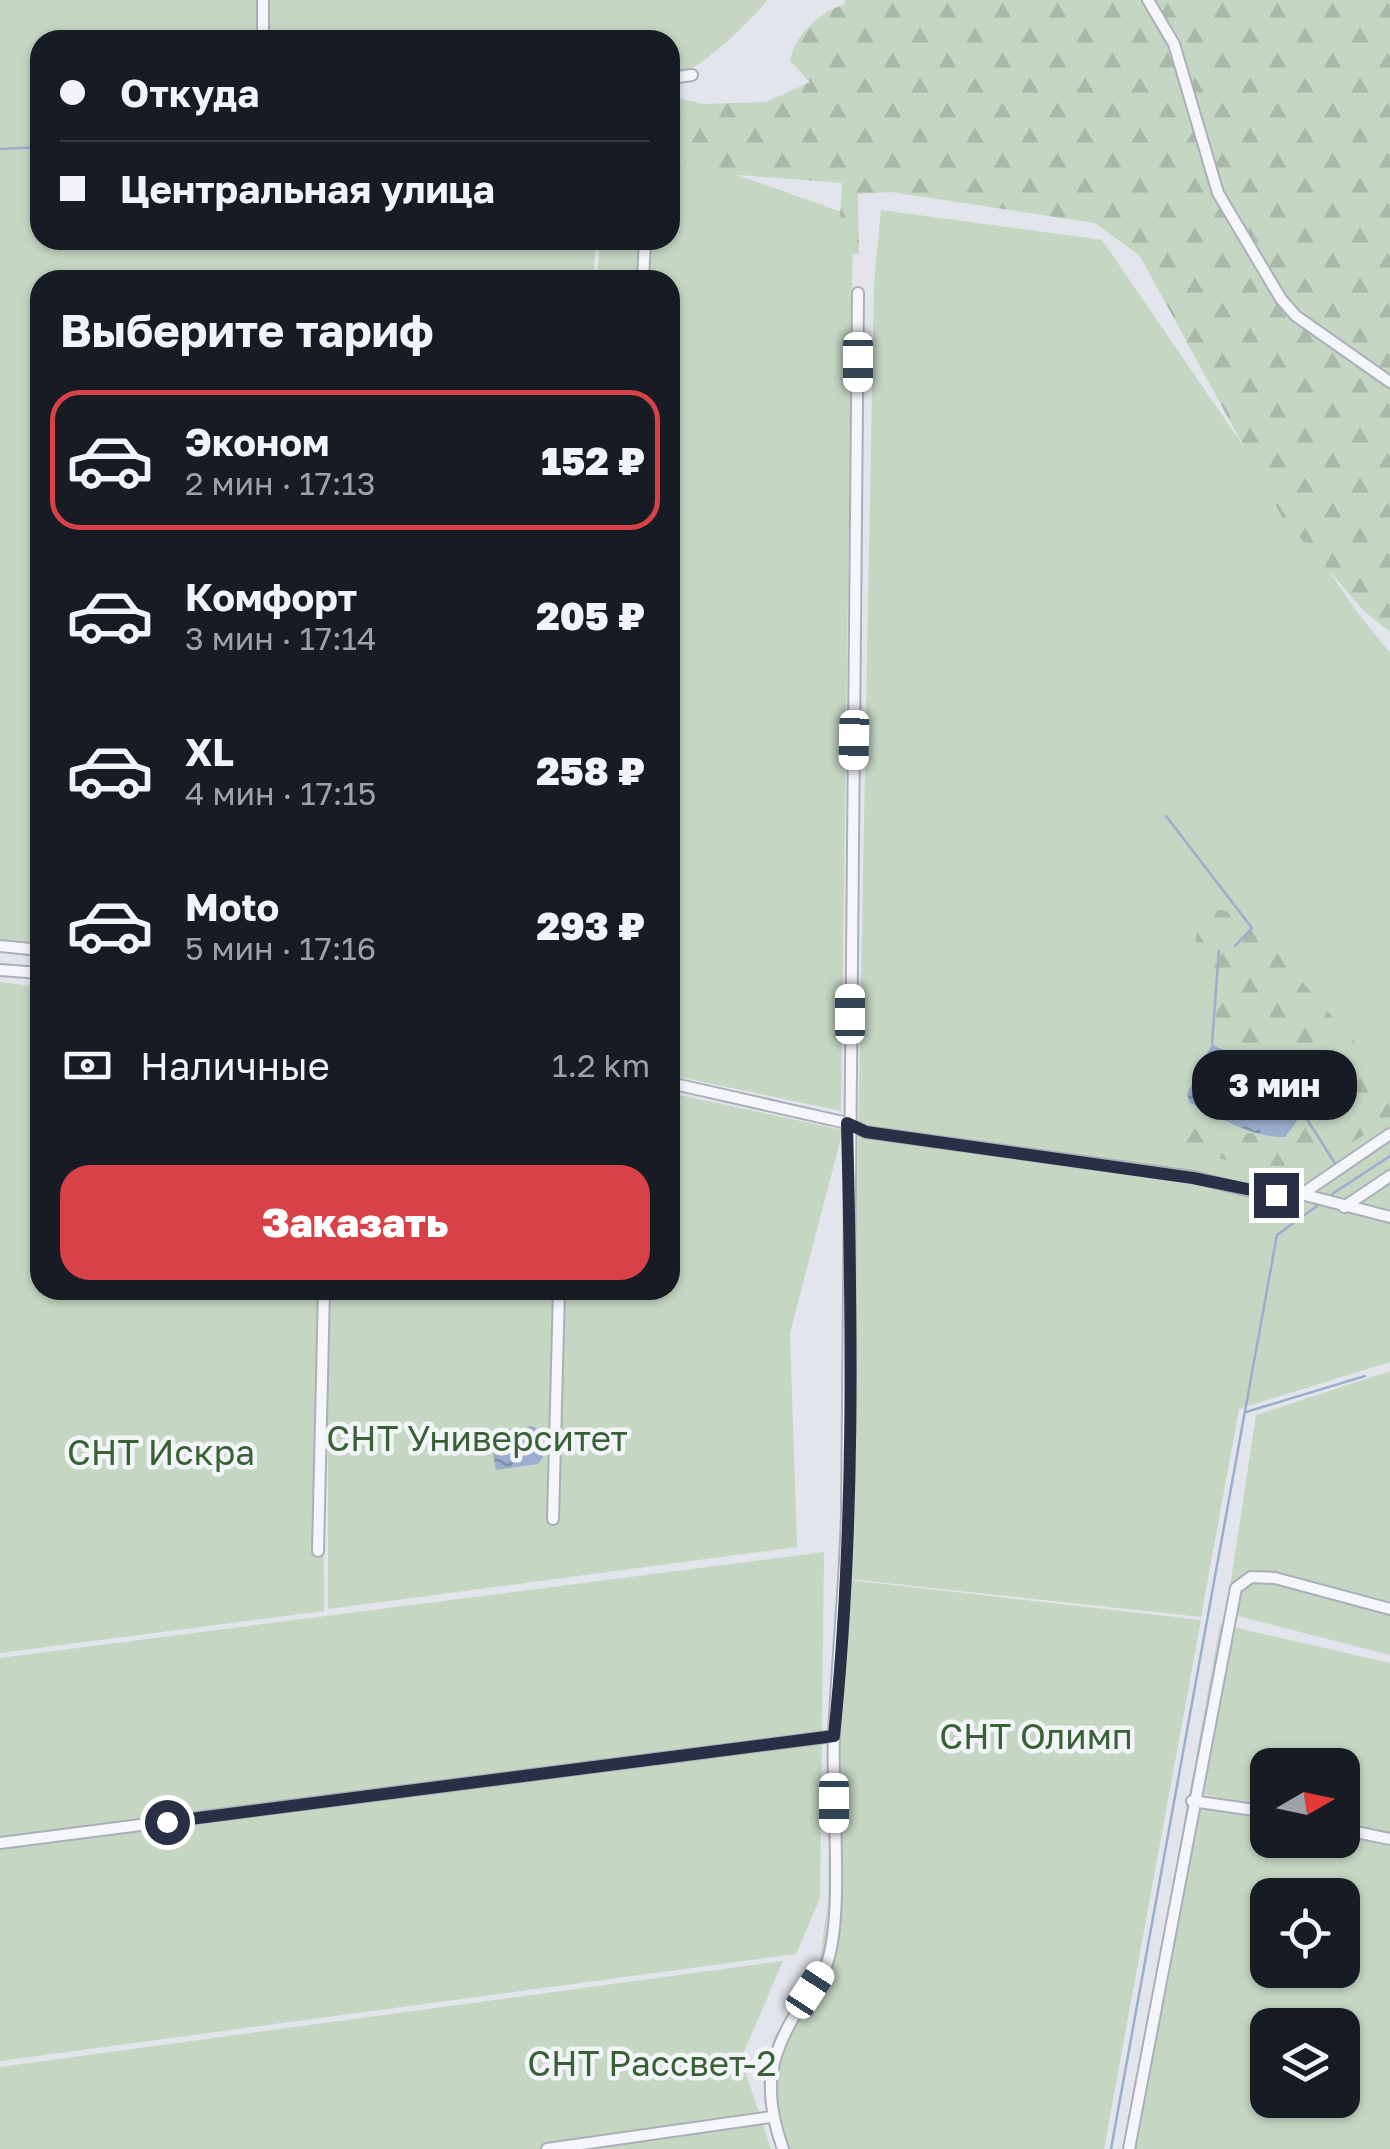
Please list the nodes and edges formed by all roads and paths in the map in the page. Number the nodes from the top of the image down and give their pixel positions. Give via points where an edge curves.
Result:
1 (263, 0) edge
2 (1148, 0) edge
3 (263, 30) edge
4 (692, 75) dead end
5 (680, 77) edge
6 (858, 292) dead end
7 (1390, 382) edge
8 (0, 946) edge
9 (30, 949) edge
10 (0, 970) edge
11 (30, 972) edge
12 (680, 1085) edge
13 (847, 1123) junction
14 (1390, 1134) edge
15 (1390, 1176) edge
16 (1301, 1194) junction
17 (1344, 1207) junction
18 (1390, 1217) edge
19 (324, 1300) edge
20 (559, 1300) edge
21 (553, 1520) dead end
22 (318, 1551) dead end
23 (1390, 1609) edge
24 (834, 1736) junction
25 (1192, 1801) junction
26 (1250, 1809) edge
27 (1360, 1832) edge
28 (1390, 1839) edge
29 (0, 1843) edge
30 (771, 2117) junction
31 (547, 2149) edge
32 (783, 2149) edge
33 (1129, 2149) edge

1 - 3 street
2 - 7 street via 1174,44 1218,193 1281,298 1296,316
4 - 5 street
6 - 13 street
8 - 9 street
10 - 11 street
12 - 13 street
13 - 16 street via 866,1132
13 - 24 street via 847,1515
14 - 16 street
15 - 17 street
16 - 17 street
17 - 18 street
19 - 22 street
20 - 21 street
23 - 25 street via 1275,1578 1251,1576 1236,1588
24 - 29 street
24 - 30 street via 833,1928 826,1966 779,2040
25 - 26 street
25 - 33 street
27 - 28 street
30 - 31 street
30 - 32 street

